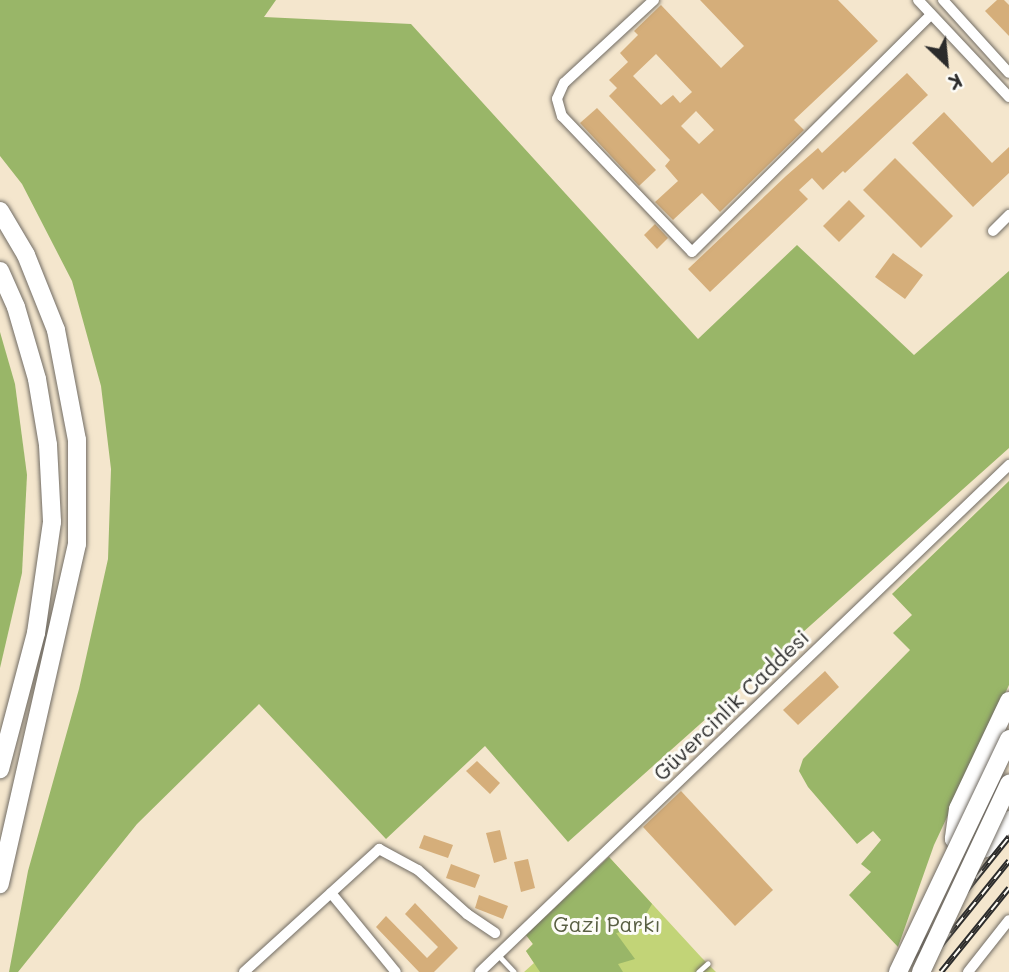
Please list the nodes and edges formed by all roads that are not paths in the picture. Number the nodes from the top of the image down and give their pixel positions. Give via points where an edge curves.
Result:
1 (654, 0) edge
2 (918, 0) edge
3 (943, 0) edge
4 (931, 15) junction
5 (1009, 74) edge
6 (1009, 97) edge
7 (0, 211) edge
8 (1009, 215) edge
9 (993, 231) dead end
10 (0, 271) edge
11 (1009, 465) edge
12 (1009, 701) edge
13 (1009, 739) edge
14 (0, 769) edge
15 (1009, 784) edge
16 (1009, 820) edge
17 (0, 884) edge
18 (331, 892) junction
19 (1009, 920) edge
20 (495, 933) dead end
21 (498, 956) junction
22 (708, 963) dead end
23 (244, 972) edge
24 (396, 972) edge
25 (480, 972) edge
26 (514, 972) edge
27 (698, 972) edge
28 (898, 972) edge
29 (921, 972) edge
30 (968, 972) edge

1 - 4 street via 564,83 557,99 562,116 692,252
2 - 4 street
3 - 5 street
4 - 6 street
7 - 17 main road via 26,256 56,330 77,440 78,544
8 - 9 street
10 - 14 main road via 37,379 48,445 52,522 36,634
11 - 21 street, Güvercinlik Caddesi
12 - 16 main road via 958,809 954,839 972,853 985,848
13 - 28 main road, bridge
15 - 29 main road, bridge
18 - 20 street via 379,849 387,851 418,870
18 - 23 street
18 - 24 street
19 - 30 street
21 - 25 street, Güvercinlik Caddesi
21 - 26 lane
22 - 27 lane

